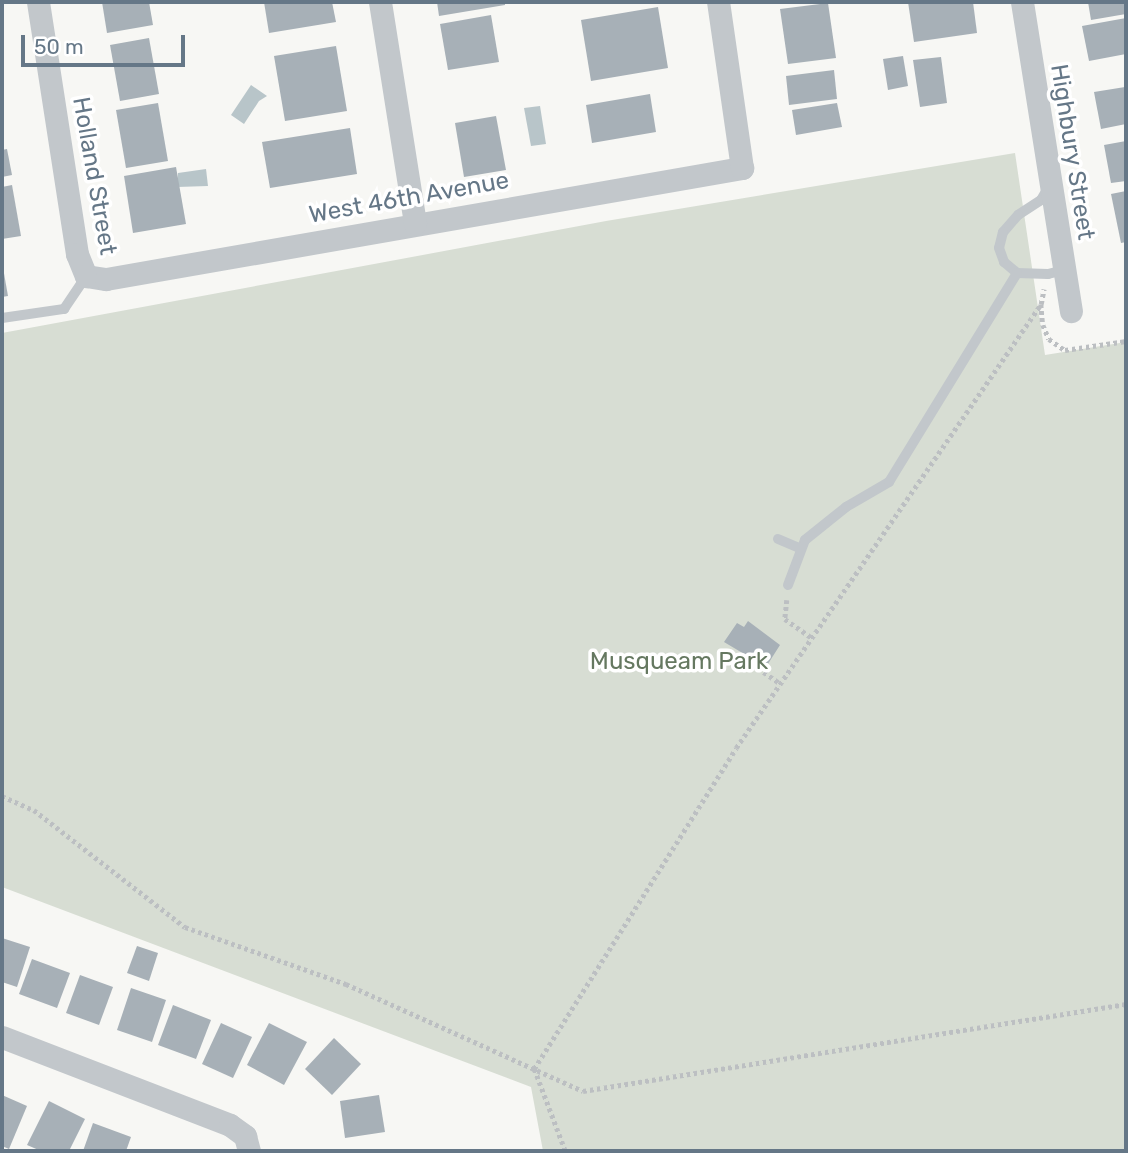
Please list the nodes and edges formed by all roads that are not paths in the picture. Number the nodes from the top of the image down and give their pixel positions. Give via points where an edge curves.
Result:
1 (38, 2) edge
2 (380, 2) edge
3 (718, 2) edge
4 (1022, 2) edge
5 (1049, 186) junction
6 (415, 223) junction
7 (1056, 270) junction
8 (1017, 273) junction
9 (86, 276) junction
10 (1071, 311) dead end
11 (2, 318) edge
12 (778, 539) dead end
13 (801, 549) junction
14 (788, 585) road end
15 (2, 1037) edge
16 (249, 1151) edge

1 - 9 street, Holland Street via 77,254
2 - 6 street
3 - 6 street, West 46th Avenue via 742,168
4 - 5 street, Highbury Street
5 - 7 street, Highbury Street
5 - 8 lane via 1041,200 1003,232 999,248 1004,262
6 - 9 street, West 46th Avenue via 106,279
7 - 8 lane
7 - 10 street, Highbury Street
8 - 13 lane via 889,482 846,508 805,540
9 - 11 lane via 64,309
12 - 13 lane
13 - 14 lane
15 - 16 street via 230,1125 245,1136

